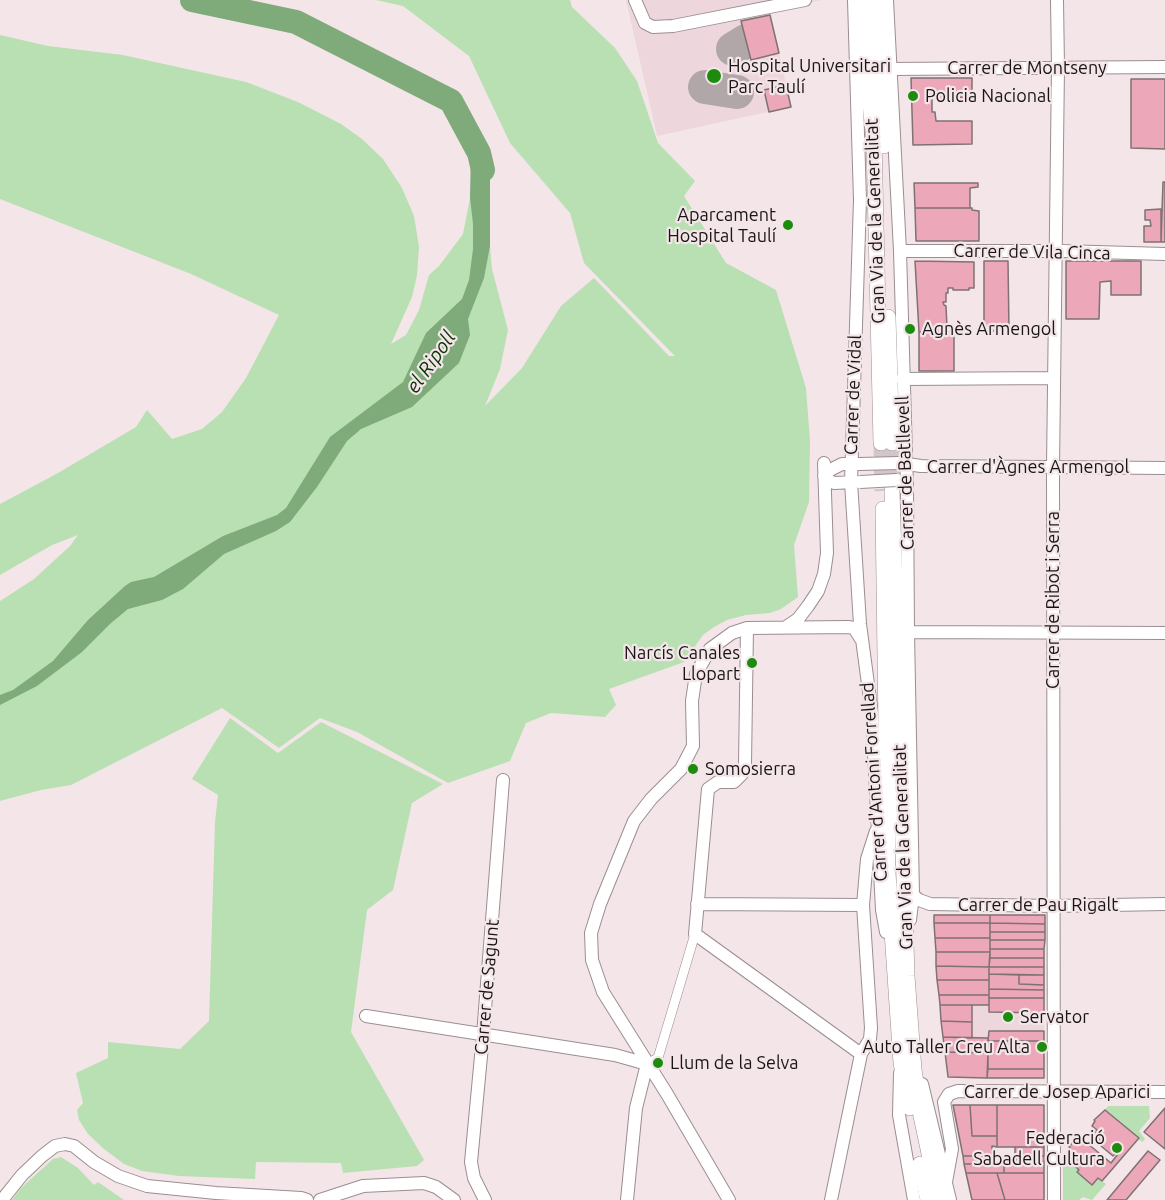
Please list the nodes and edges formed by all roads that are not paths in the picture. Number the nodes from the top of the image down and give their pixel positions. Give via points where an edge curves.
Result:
1 (635, 0) edge
2 (806, 0) edge
3 (854, 0) edge
4 (864, 0) edge
5 (879, 0) edge
6 (887, 0) edge
7 (1057, 0) edge
8 (1058, 67) junction
9 (1165, 67) edge
10 (889, 69) junction
11 (900, 251) junction
12 (1055, 252) junction
13 (1165, 254) edge
14 (1053, 378) junction
15 (902, 379) junction
16 (903, 463) junction
17 (855, 464) junction
18 (1053, 467) junction
19 (1165, 468) edge
20 (824, 469) junction
21 (855, 482) junction
22 (895, 488) junction
23 (852, 502) joint
24 (786, 627) junction
25 (747, 628) junction
26 (908, 632) junction
27 (1054, 633) junction
28 (1165, 633) edge
29 (862, 640) junction
30 (503, 780) dead end
31 (878, 821) junction
32 (914, 894) junction
33 (698, 904) junction
34 (1165, 904) edge
35 (863, 905) junction
36 (1054, 906) junction
37 (695, 934) junction
38 (906, 945) junction
39 (897, 989) junction
40 (366, 1016) dead end
41 (483, 1035) junction
42 (861, 1054) junction
43 (647, 1064) junction
44 (908, 1066) junction
45 (1054, 1090) junction
46 (1165, 1092) edge
47 (946, 1182) junction
48 (261, 1194) junction
49 (482, 1196) edge
50 (299, 1199) edge
51 (2, 1200) edge
52 (276, 1200) edge
53 (320, 1200) edge
54 (454, 1200) edge
55 (627, 1200) edge
56 (729, 1200) edge
57 (831, 1200) edge
58 (914, 1200) edge
59 (928, 1200) edge
60 (939, 1200) edge
61 (950, 1200) edge
62 (1054, 1200) edge

1 - 2 street via 645,23 653,27
3 - 17 street, Carrer de Vidal via 860,168
4 - 5 street, Gran Via de la Generalitat via 874,140 886,443
6 - 10 street, Carrer de Batllevell
7 - 8 street, Carrer de Ribot i Serra
8 - 9 street, Carrer de Montseny
8 - 10 street, Carrer de Montseny
8 - 12 street, Carrer de Ribot i Serra
10 - 11 street, Carrer de Batllevell
11 - 12 street, Carrer de Vila Cinca
11 - 15 street, Carrer de Batllevell
12 - 13 street, Carrer de Vila Cinca
12 - 14 street, Carrer de Ribot i Serra
14 - 15 street
14 - 18 street, Carrer de Ribot i Serra
15 - 16 street, Carrer de Batllevell
16 - 17 street, Carrer d'Àgnes Armengol, bridge
16 - 18 street, Carrer d'Àgnes Armengol
16 - 22 street, Carrer de Batllevell
17 - 20 street, Carrer d'Àgnes Armengol
17 - 21 street, Carrer de Vidal
18 - 19 street, Carrer d'Àgnes Armengol
18 - 27 street, Carrer de Ribot i Serra
20 - 21 street via 828,480 834,483
20 - 24 street via 824,574 808,606
21 - 22 street, bridge
21 - 23 street, Carrer de Vidal
22 - 26 street, Carrer de Batllevell
22 - 38 street, Gran Via de la Generalitat
22 - 39 street, Gran Via de la Generalitat via 888,873
23 - 29 street, Carrer d'Antoni Forrellad
24 - 25 street
24 - 29 street via 851,627
25 - 33 street via 745,764 734,782 718,782 708,789
25 - 43 street via 732,633 710,649 696,674 693,746 681,769 634,820 591,933 592,960 603,992
26 - 27 street
26 - 32 street, Carrer de Batllevell
27 - 28 street
27 - 36 street, Carrer de Ribot i Serra
29 - 31 street, Carrer d'Antoni Forrellad via 872,714
30 - 41 street, Carrer de Sagunt
31 - 35 street via 867,859
31 - 39 street, Carrer d'Antoni Forrellad via 882,910
32 - 36 street, Carrer de Pau Rigalt via 930,904
32 - 38 street, Carrer de Batllevell
33 - 35 street
33 - 37 street
34 - 36 street, Carrer de Pau Rigalt
35 - 42 street via 871,1028 870,1039
36 - 45 street, Carrer de Ribot i Serra
37 - 42 street
37 - 43 street via 658,1058
38 - 44 street, Gran Via de la Generalitat
39 - 44 street, Gran Via de la Generalitat
40 - 41 street
41 - 43 street via 615,1055
41 - 49 street, Carrer de Sagunt via 471,1162
42 - 57 street
43 - 55 street via 636,1108
43 - 56 street
44 - 47 street via 924,1093
44 - 58 street via 898,1092 899,1115
44 - 59 street, Gran Via de la Generalitat
44 - 60 street, Gran Via de la Generalitat
45 - 46 street, Carrer de Josep Aparici
45 - 47 street, Carrer de Josep Aparici via 949,1094 944,1102 952,1149
45 - 62 street, Carrer de Ribot i Serra
47 - 61 street
48 - 50 street
48 - 51 street via 147,1186 118,1176 69,1144 55,1146 42,1156
48 - 52 street
53 - 54 street via 363,1186 424,1184

